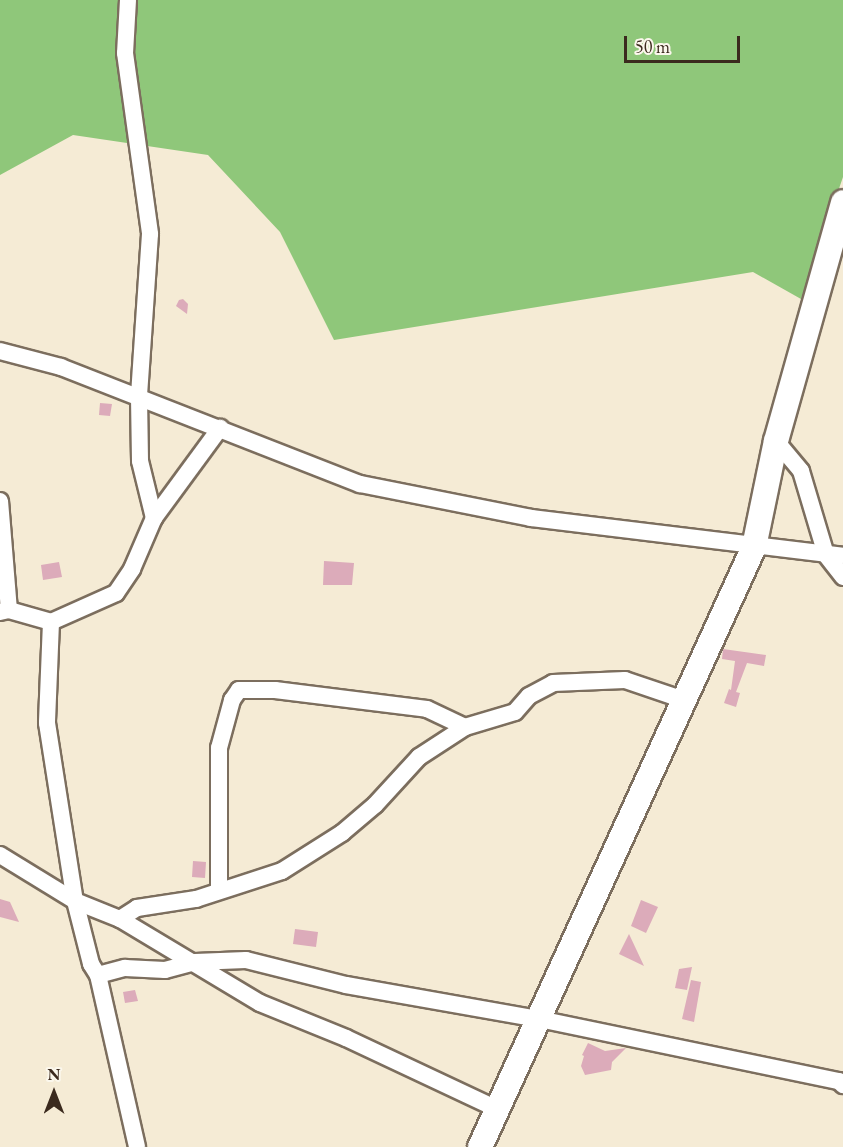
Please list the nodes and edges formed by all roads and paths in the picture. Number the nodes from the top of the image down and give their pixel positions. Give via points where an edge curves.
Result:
1 (128, 0) edge
2 (843, 202) edge
3 (0, 351) edge
4 (139, 396) junction
5 (220, 428) junction
6 (776, 441) junction
7 (0, 501) edge
8 (154, 518) junction
9 (754, 547) junction
10 (835, 556) edge
11 (843, 577) edge
12 (5, 611) edge
13 (51, 622) junction
14 (684, 700) junction
15 (465, 727) junction
16 (0, 855) edge
17 (219, 890) junction
18 (75, 901) junction
19 (120, 919) junction
20 (195, 962) junction
21 (98, 975) junction
22 (539, 1019) junction
23 (843, 1085) edge
24 (497, 1109) junction
25 (137, 1147) edge
26 (480, 1147) edge

1 - 4 street via 125,53 150,234
2 - 6 main road
3 - 4 street via 62,367
4 - 5 street
4 - 8 street via 140,461
5 - 8 street
5 - 9 street via 360,484 531,518
6 - 9 main road
6 - 10 street via 801,471
7 - 12 street
8 - 13 street via 132,569 116,593
9 - 10 street
9 - 14 main road
10 - 11 street
12 - 13 street
13 - 18 street via 47,723
14 - 15 street via 625,680 553,683 529,696 515,712
14 - 22 main road
15 - 17 street via 419,757 375,805 342,833 282,871
15 - 17 street via 427,710 275,690 239,690 232,700 219,748
16 - 18 street
17 - 19 street via 196,899 137,908
18 - 19 street
18 - 21 street via 91,964
19 - 20 street
20 - 21 street via 165,970 125,968
20 - 22 street via 246,960 346,985
20 - 24 street via 260,1003 346,1038
21 - 25 street
22 - 23 street
22 - 24 main road
24 - 26 main road

